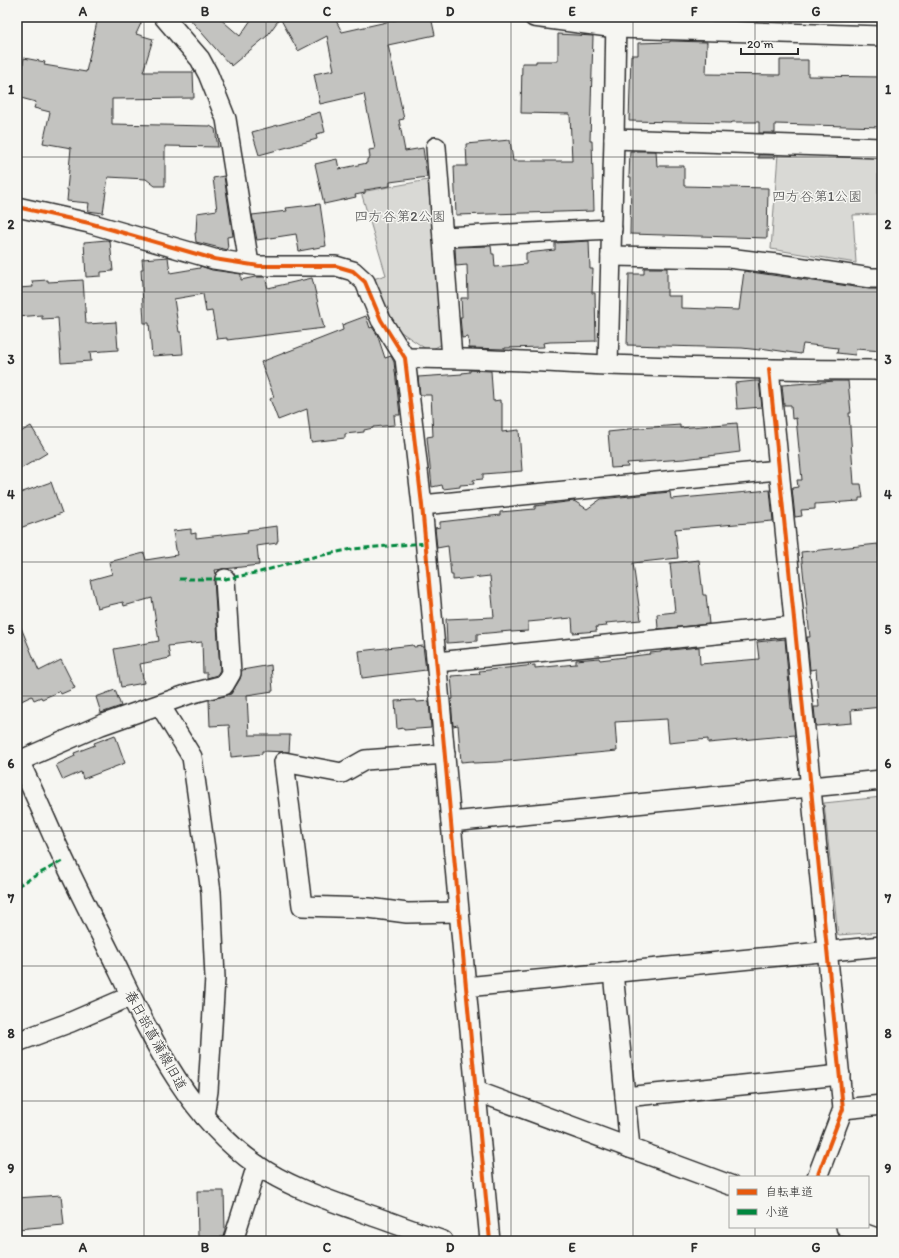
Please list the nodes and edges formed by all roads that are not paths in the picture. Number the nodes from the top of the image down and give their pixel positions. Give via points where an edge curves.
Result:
1 (164, 17) edge
2 (534, 17) edge
3 (616, 23) edge
4 (882, 36) edge
5 (614, 139) junction
6 (436, 147) dead end
7 (882, 148) edge
8 (17, 207) edge
9 (612, 229) junction
10 (443, 237) junction
11 (611, 256) junction
12 (249, 264) junction
13 (882, 278) edge
14 (405, 358) junction
15 (452, 358) junction
16 (608, 365) junction
17 (769, 369) junction
18 (882, 370) edge
19 (778, 470) junction
20 (422, 505) junction
21 (225, 579) dead end
22 (795, 626) junction
23 (437, 662) junction
24 (160, 705) junction
25 (445, 754) junction
26 (18, 759) edge
27 (882, 780) edge
28 (811, 788) junction
29 (451, 822) junction
30 (459, 912) junction
31 (882, 946) edge
32 (828, 950) junction
33 (613, 972) junction
34 (466, 987) junction
35 (131, 996) junction
36 (17, 1042) edge
37 (840, 1074) junction
38 (476, 1091) junction
39 (625, 1097) junction
40 (882, 1105) edge
41 (843, 1109) junction
42 (204, 1116) junction
43 (630, 1148) junction
44 (257, 1165) junction
45 (817, 1176) edge
46 (729, 1185) edge
47 (849, 1228) edge
48 (882, 1240) edge
49 (233, 1241) edge
50 (443, 1241) edge
51 (490, 1241) edge

1 - 12 street via 200,59 226,119
2 - 3 street
3 - 4 street
3 - 5 street
5 - 7 street
5 - 9 street
6 - 10 street
8 - 12 street via 89,223 214,258
9 - 10 street
9 - 11 street
10 - 15 street
11 - 13 street via 728,258
11 - 16 street
12 - 14 street via 336,266 353,271 365,282 381,320
14 - 15 street
14 - 20 street
15 - 16 street
16 - 17 street
17 - 18 street
17 - 19 street
19 - 20 street
19 - 22 street
20 - 23 street
21 - 24 street via 231,673 224,685
22 - 23 street
22 - 28 street
23 - 25 street
24 - 26 street via 101,725
24 - 42 street via 192,757 211,892 215,978 208,1091
25 - 29 street
25 - 30 street via 365,760 342,773 284,762 302,906 369,908 407,913
26 - 35 street, 春日部菖蒲線旧道
27 - 28 street
28 - 29 street
28 - 32 street
29 - 30 street
30 - 34 street
31 - 32 street
32 - 33 street
32 - 37 street
33 - 34 street
33 - 39 street
34 - 38 street
35 - 36 street
35 - 42 street, 春日部菖蒲線旧道 via 169,1068 184,1092
37 - 39 street
37 - 41 street
38 - 43 street
38 - 51 street
39 - 43 street
40 - 41 street
41 - 45 street
42 - 44 street, 春日部菖蒲線旧道 via 224,1138
43 - 46 street
44 - 49 street
44 - 50 street, 春日部菖蒲線旧道 via 284,1181 325,1199
47 - 48 street

